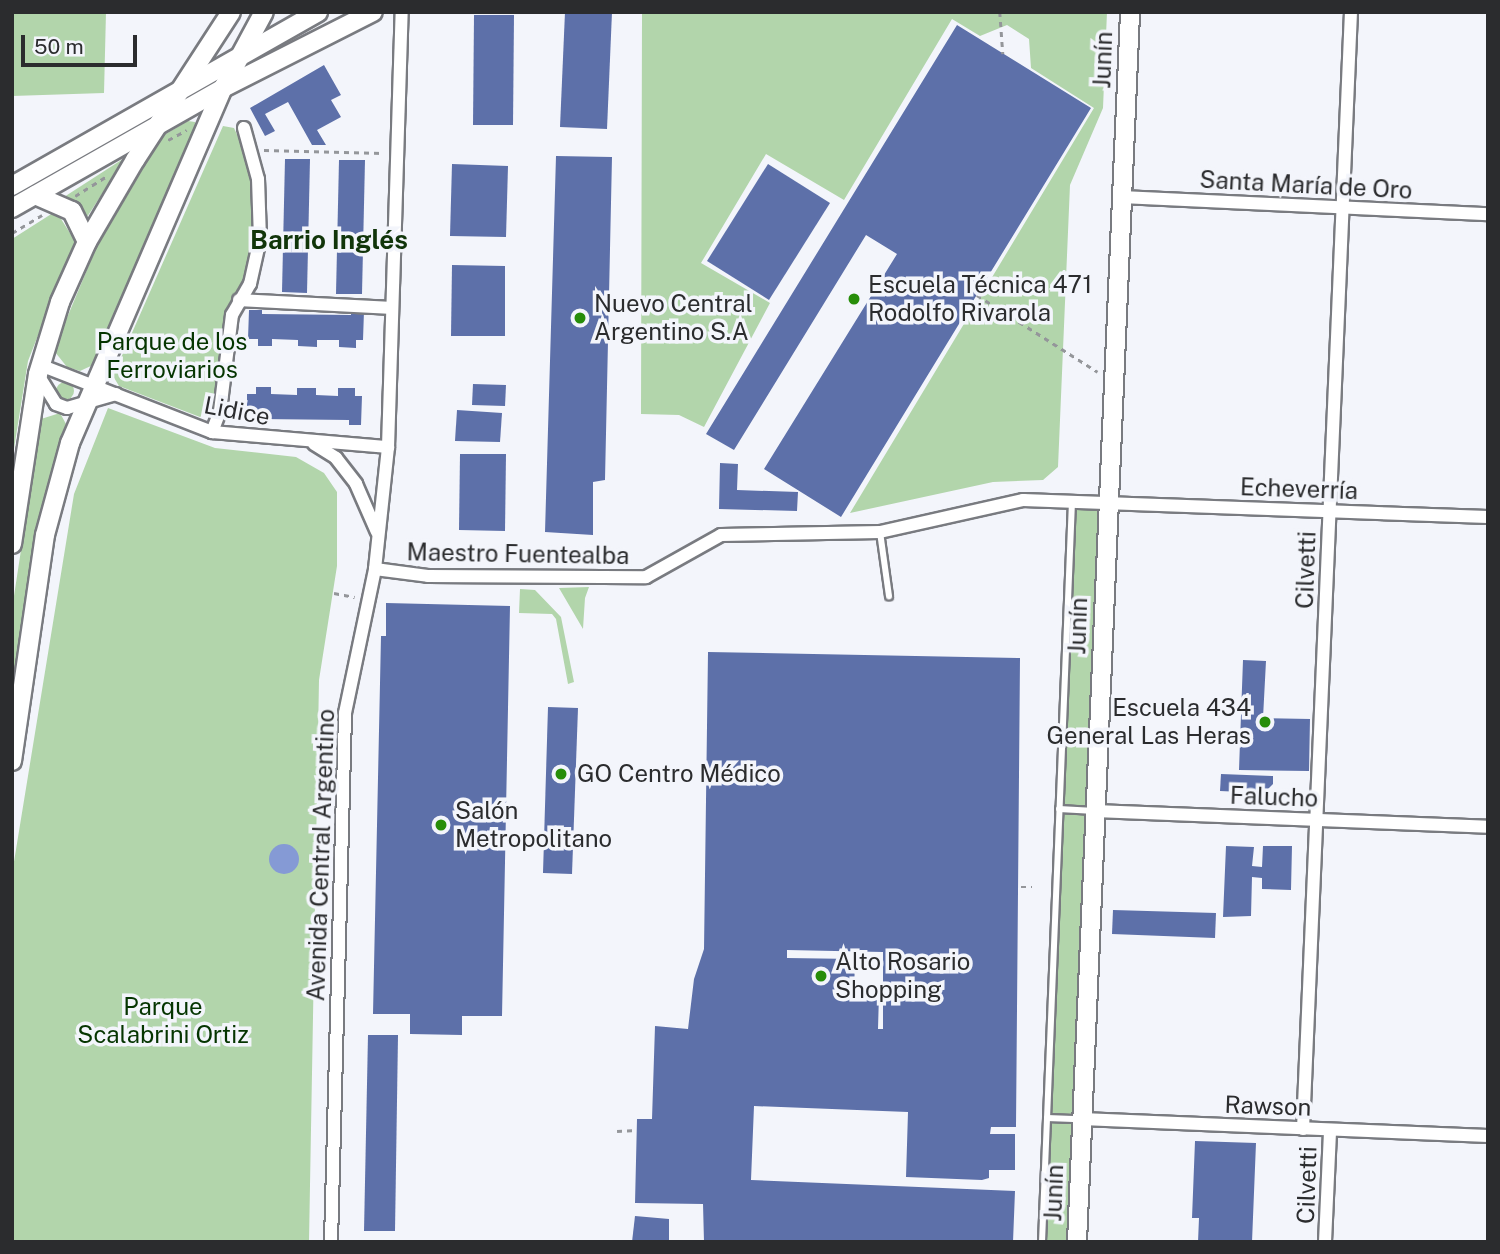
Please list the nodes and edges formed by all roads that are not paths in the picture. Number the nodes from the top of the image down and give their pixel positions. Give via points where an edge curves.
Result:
1 (231, 12) edge
2 (264, 12) edge
3 (318, 12) edge
4 (373, 12) edge
5 (402, 12) edge
6 (1130, 12) edge
7 (1351, 12) edge
8 (238, 57) junction
9 (223, 88) junction
10 (180, 90) junction
11 (158, 124) junction
12 (244, 128) dead end
13 (12, 186) edge
14 (35, 195) junction
15 (1122, 197) junction
16 (1342, 207) junction
17 (12, 208) edge
18 (1488, 214) edge
19 (87, 242) junction
20 (239, 300) junction
21 (392, 308) junction
22 (39, 370) junction
23 (94, 386) junction
24 (117, 394) junction
25 (86, 404) junction
26 (212, 432) junction
27 (312, 443) junction
28 (388, 447) junction
29 (1072, 500) junction
30 (1108, 502) junction
31 (1329, 511) junction
32 (1488, 517) edge
33 (880, 532) junction
34 (377, 533) junction
35 (12, 544) edge
36 (375, 569) junction
37 (889, 596) dead end
38 (12, 761) edge
39 (1059, 809) junction
40 (1095, 811) junction
41 (1316, 820) junction
42 (1488, 827) edge
43 (1047, 1118) junction
44 (1082, 1119) junction
45 (1303, 1129) junction
46 (1330, 1130) junction
47 (1488, 1136) edge
48 (331, 1242) edge
49 (1042, 1242) edge
50 (1077, 1242) edge
51 (1325, 1242) edge

1 - 10 main road
2 - 8 main road
3 - 8 main road
4 - 9 main road
5 - 21 street, Avenida Central Argentino
6 - 15 main road, Junín
7 - 16 street, Cilvetti
8 - 9 main road
8 - 10 main road
9 - 11 main road
9 - 23 main road
10 - 11 main road
10 - 13 main road
11 - 14 main road
11 - 19 main road
12 - 20 street via 253,150 260,240 250,284
14 - 17 main road
14 - 19 main road via 72,211
15 - 16 street, Santa María de Oro
15 - 30 main road, Junín
16 - 18 street, Santa María de Oro
16 - 31 street, Cilvetti
19 - 22 main road via 60,302
20 - 21 street
20 - 26 street via 232,315 222,398
21 - 28 street, Avenida Central Argentino
22 - 23 street, Lidice
22 - 25 street via 56,404 67,408
22 - 35 main road
23 - 24 street, Lidice
23 - 25 main road
24 - 25 street
24 - 26 street, Lidice
25 - 38 main road via 59,479 45,536
26 - 27 street, Lidice
27 - 28 street, Lidice
27 - 34 street, Lidice via 336,458 356,484
28 - 34 street, Avenida Central Argentino
29 - 30 street, Maestro Fuentealba
29 - 33 street, Maestro Fuentealba via 1023,500
29 - 39 lane, Junín
30 - 31 street, Echeverría
30 - 40 main road, Junín
31 - 32 street, Echeverría
31 - 41 street, Cilvetti
33 - 36 street, Maestro Fuentealba via 721,535 646,577 428,576
33 - 37 lane
34 - 36 street, Avenida Central Argentino
36 - 48 street, Avenida Central Argentino via 345,713
39 - 40 lane, Falucho
39 - 43 lane, Junín
40 - 41 street, Falucho
40 - 44 main road, Junín
41 - 42 street, Falucho
41 - 45 street, Cilvetti
43 - 44 lane, Rawson
43 - 49 lane, Junín
44 - 45 street, Rawson
44 - 50 main road, Junín
45 - 46 street, Rawson
46 - 47 street, Rawson
46 - 51 street, Cilvetti

